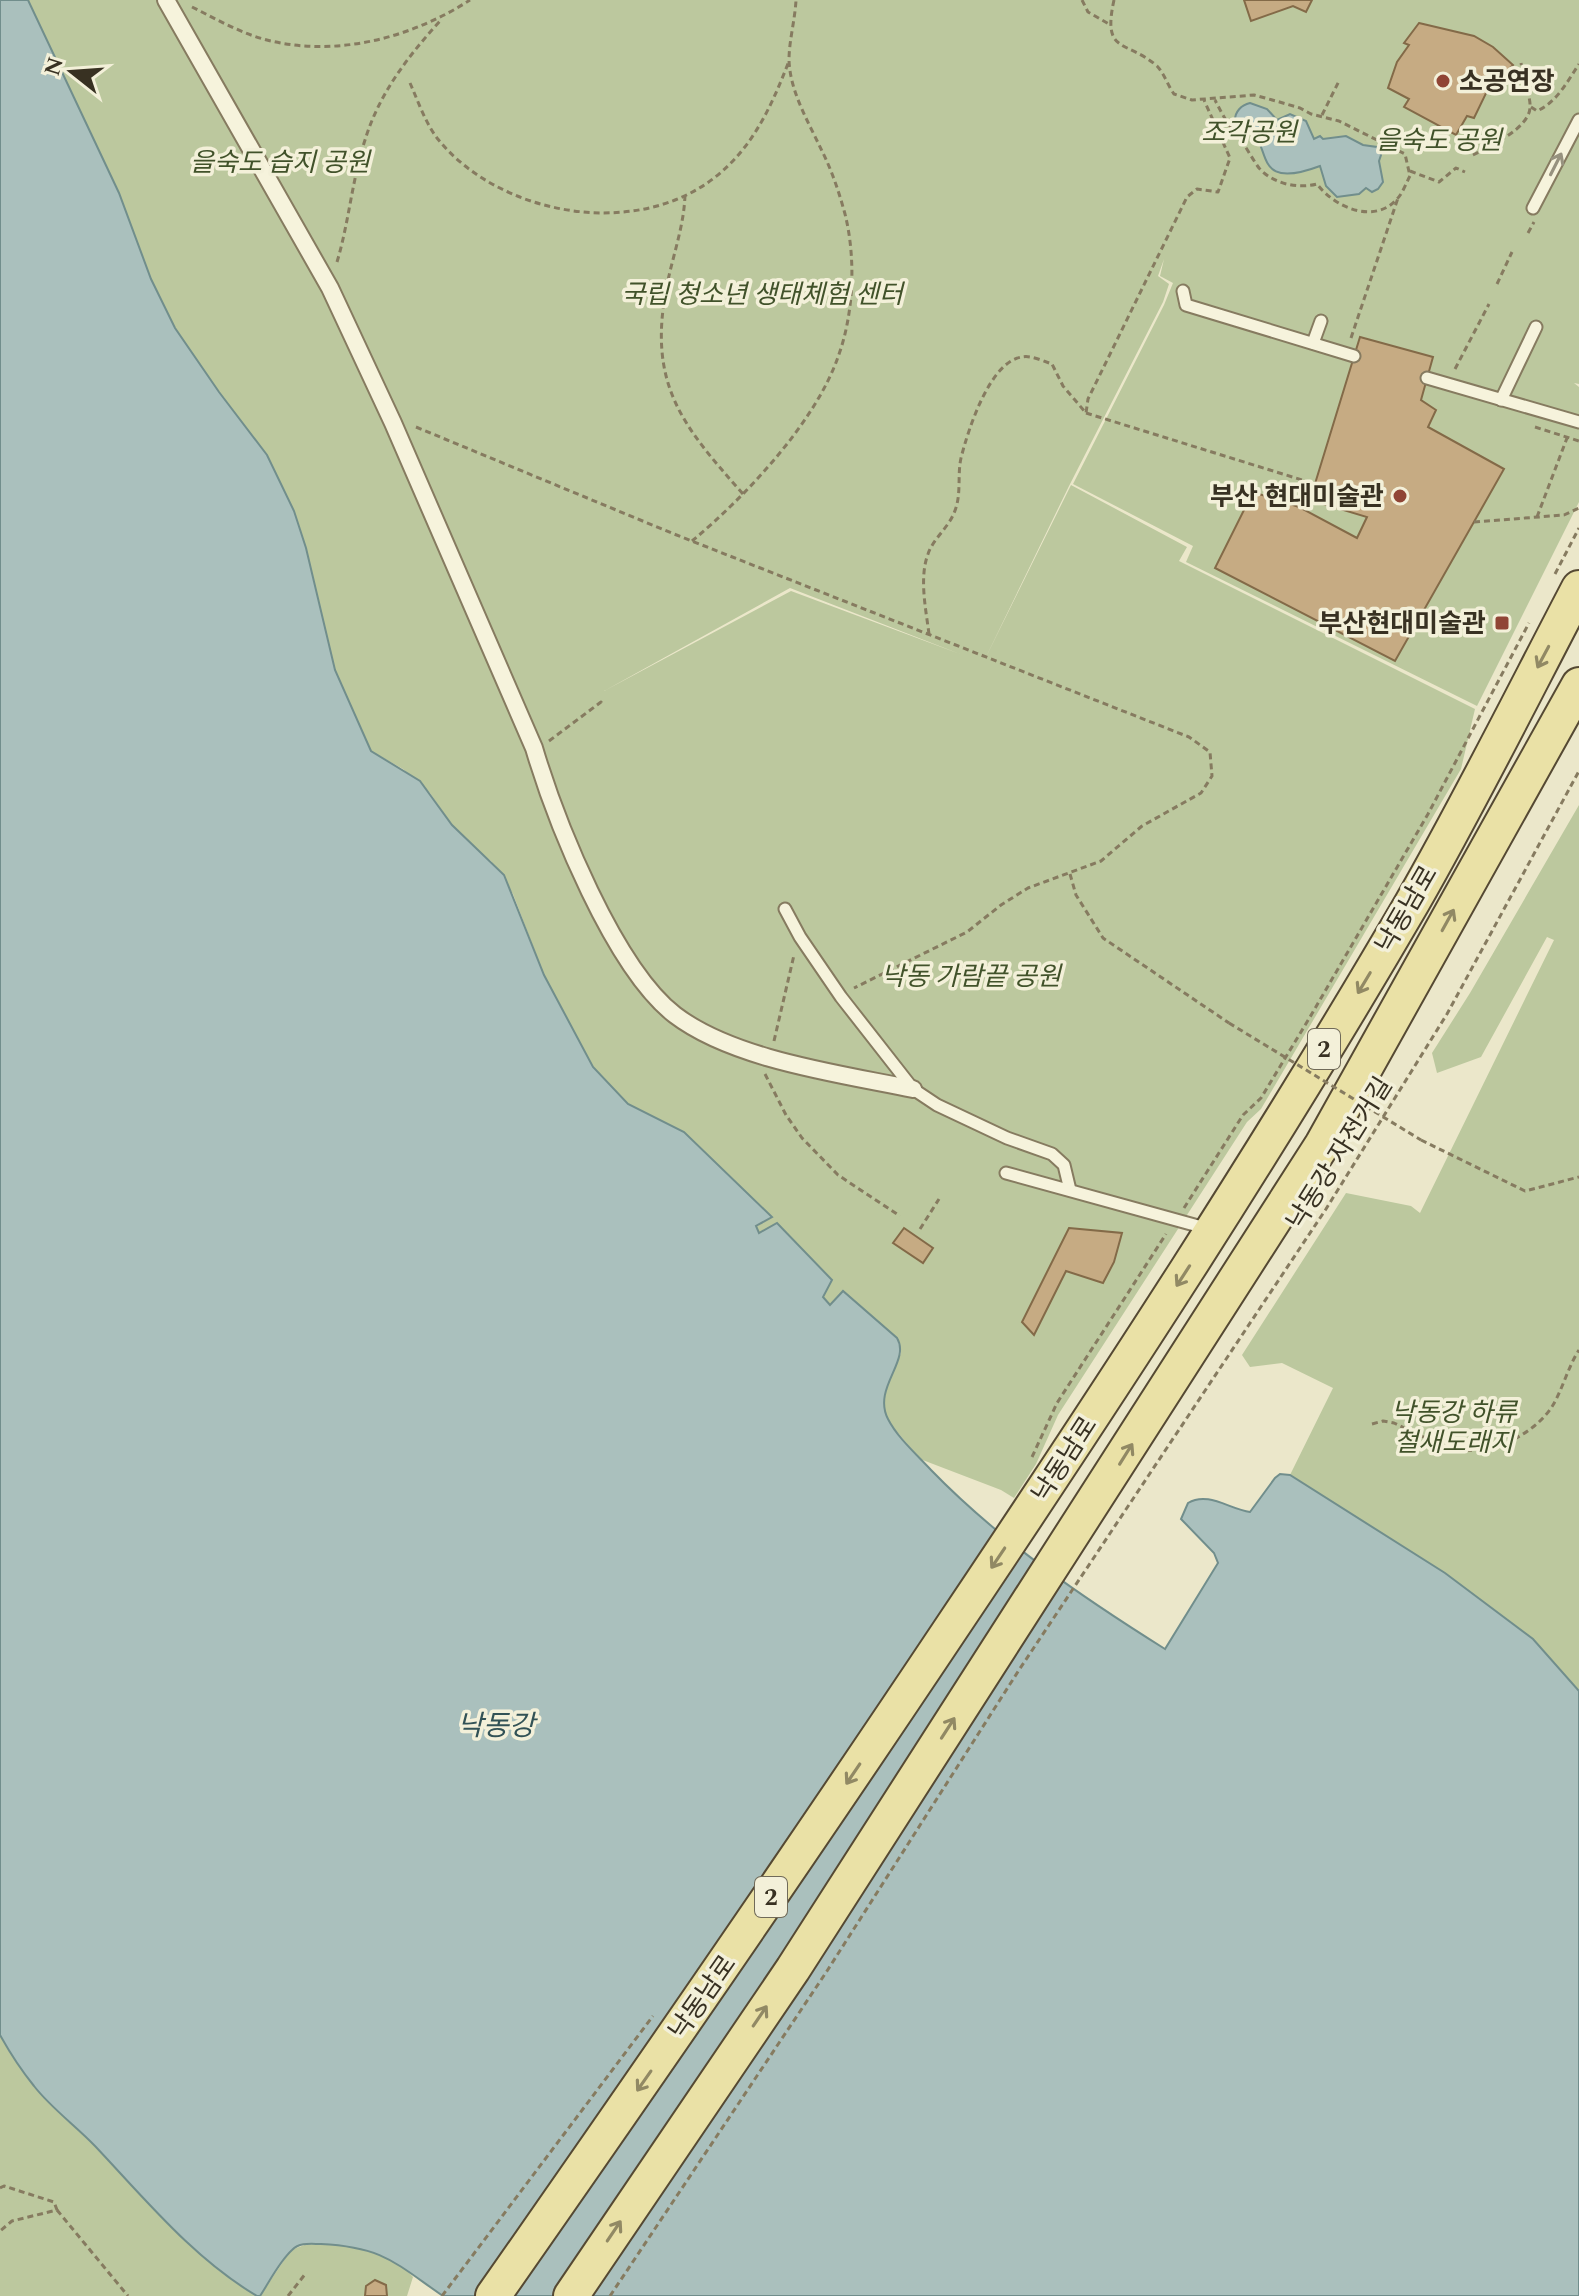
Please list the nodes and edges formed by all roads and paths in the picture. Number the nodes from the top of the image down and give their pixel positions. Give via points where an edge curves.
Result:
1 (166, 0) edge
2 (470, 0) edge
3 (796, 0) edge
4 (1082, 0) edge
5 (1114, 0) edge
6 (191, 7) dead end
7 (443, 17) junction
8 (1109, 24) junction
9 (789, 61) junction
10 (1521, 63) dead end
11 (1579, 64) edge
12 (1339, 81) dead end
13 (410, 83) dead end
14 (1204, 100) junction
15 (1215, 100) junction
16 (1531, 107) junction
17 (1322, 115) junction
18 (1579, 120) edge
19 (1473, 155) dead end
20 (1410, 171) junction
21 (1465, 172) dead end
22 (685, 195) junction
23 (1398, 198) junction
24 (1533, 208) dead end
25 (1512, 252) dead end
26 (1497, 284) dead end
27 (330, 288) junction
28 (1183, 291) dead end
29 (1489, 304) dead end
30 (1321, 321) dead end
31 (1536, 327) dead end
32 (1313, 343) junction
33 (1350, 354) joint
34 (1455, 369) dead end
35 (1427, 378) dead end
36 (1501, 400) junction
37 (1086, 413) junction
38 (391, 417) junction
39 (1579, 422) edge
40 (1567, 437) dead end
41 (1315, 484) dead end
42 (743, 494) junction
43 (1579, 508) edge
44 (1537, 517) junction
45 (1474, 522) dead end
46 (1579, 528) edge
47 (692, 541) junction
48 (1566, 582) edge
49 (1534, 613) dead end
50 (929, 634) junction
51 (1579, 685) edge
52 (603, 706) dead end
53 (535, 752) junction
54 (1579, 771) edge
55 (1070, 873) junction
56 (785, 909) dead end
57 (795, 951) dead end
58 (841, 997) junction
59 (762, 1055) junction
60 (913, 1089) junction
61 (1006, 1173) dead end
62 (1579, 1177) edge
63 (1070, 1190) junction
64 (939, 1199) dead end
65 (1183, 1208) dead end
66 (900, 1216) dead end
67 (920, 1229) dead end
68 (1213, 1230) junction
69 (1166, 1234) dead end
70 (1579, 1350) edge
71 (1372, 1424) dead end
72 (1034, 1480) junction
73 (1095, 1530) junction
74 (654, 2015) dead end
75 (0, 2188) edge
76 (57, 2210) junction
77 (0, 2231) edge
78 (306, 2273) dead end
79 (128, 2296) edge
80 (288, 2296) edge
81 (442, 2296) edge
82 (493, 2296) edge
83 (571, 2296) edge

1 - 27 street
2 - 7 path
3 - 9 path
4 - 8 path via 1088,12
5 - 8 path
6 - 7 path via 270,41 313,47 390,36
7 - 27 path via 385,92 370,127
8 - 14 path via 1115,41 1159,67 1174,94
9 - 22 path via 752,140 714,178
9 - 42 path via 797,96 845,216 851,257 849,305 839,355 826,383 784,448
10 - 16 path
11 - 16 path via 1549,104 1537,111
12 - 17 path
13 - 22 path via 437,138 470,170 500,189 568,210 607,212 646,209
14 - 15 path
14 - 37 path via 1230,158 1218,192 1197,189 1187,197 1088,399
15 - 17 path via 1254,95
15 - 23 path via 1228,127 1261,170 1277,181 1317,184 1353,211 1387,207
16 - 19 path via 1508,135
17 - 20 path via 1405,154
24 -> 18 lane
20 - 21 path via 1439,182 1456,168
20 - 23 path
22 - 42 path via 661,323 664,369 683,421
23 - 33 path
25 - 26 path
27 - 38 street
28 - 32 lane via 1186,305
29 - 34 path
30 - 32 lane
31 - 36 lane
32 - 33 lane
35 - 36 lane
36 - 39 lane
37 - 41 path
37 - 50 path via 1052,364 1026,356 1012,359 995,375 961,460 954,514 928,554 924,574
38 - 47 path
38 - 53 street
40 - 44 path
42 - 47 path
43 - 44 path
44 - 45 path
46 - 48 path
47 - 50 path
48 -> 68 main road, 낙동남로 / 2 via 1414,898
49 - 65 path via 1428,814 1310,1017 1261,1098 1243,1115
50 - 55 path via 1189,737 1210,752 1212,776 1201,793 1142,826 1101,861
73 -> 51 main road, 낙동남로 / 2 via 1322,1145
52 - 53 path via 601,702
53 - 59 street via 551,801 631,969 675,1015
54 - 73 path, 낙동강 자전거길 via 1439,1027 1326,1209
55 - 58 path via 1028,888 967,932 867,979
55 - 62 path, bridge via 1076,895 1103,938 1229,1023 1421,1140 1525,1191
56 - 58 lane
57 - 59 path
58 - 60 lane
59 - 60 street
59 - 66 path via 786,1115 802,1138 838,1175
60 - 63 lane via 993,1132 1052,1154 1064,1165
61 - 63 lane
63 - 68 lane
64 - 67 path
68 -> 72 main road, 낙동남로 / 2
69 - 72 path via 1057,1403
70 - 71 path via 1552,1407 1511,1441 1462,1450 1394,1423
72 -> 82 main road, 낙동남로 / 2 via 741,1941
83 -> 73 main road, 낙동남로 / 2
74 - 81 path
75 - 76 path via 54,2202
76 - 77 path via 12,2221
76 - 79 path
78 - 80 path

